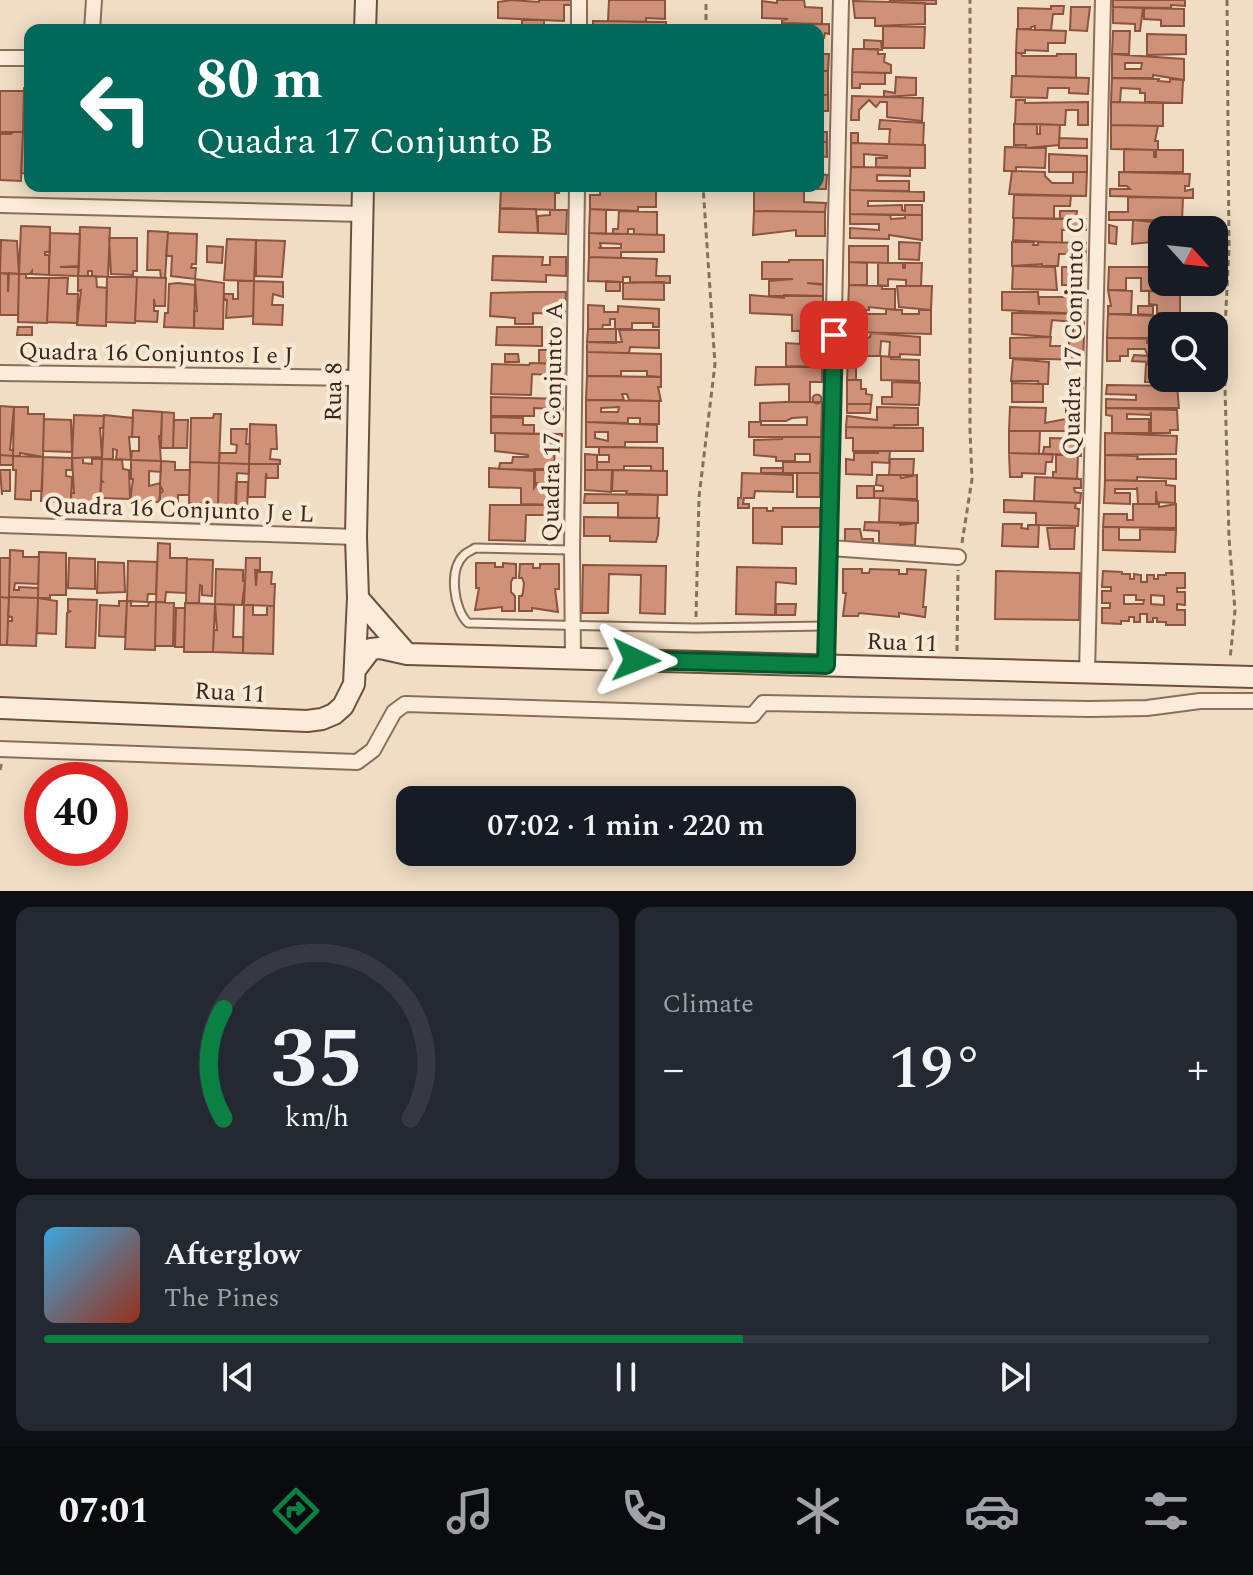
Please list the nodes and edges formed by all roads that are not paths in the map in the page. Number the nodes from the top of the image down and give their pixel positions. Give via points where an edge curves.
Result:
1 (94, 0) edge
2 (366, 0) edge
3 (579, 0) edge
4 (841, 0) edge
5 (1103, 0) edge
6 (92, 24) edge
7 (365, 24) edge
8 (579, 24) edge
9 (0, 58) edge
10 (24, 58) edge
11 (363, 192) edge
12 (577, 192) edge
13 (0, 205) edge
14 (363, 214) junction
15 (0, 373) edge
16 (359, 378) junction
17 (0, 525) edge
18 (356, 537) junction
19 (830, 548) junction
20 (572, 550) junction
21 (958, 557) road end
22 (358, 598) junction
23 (574, 624) junction
24 (827, 626) junction
25 (407, 654) junction
26 (573, 659) junction
27 (826, 665) junction
28 (355, 670) junction
29 (1087, 673) junction
30 (1253, 677) edge
31 (1253, 701) edge
32 (0, 708) edge
33 (0, 749) edge

1 - 6 street
2 - 7 street
3 - 8 street
4 - 19 street
5 - 29 street, Quadra 17 Conjunto C
9 - 10 street
11 - 14 street, Rua 8
12 - 20 street, Quadra 17 Conjunto A
13 - 14 street
14 - 16 street, Rua 8
15 - 16 street, Quadra 16 Conjuntos I e J
16 - 18 street, Rua 8
17 - 18 street, Quadra 16 Conjunto J e L
18 - 22 street, Rua 8
19 - 21 street
19 - 24 street
20 - 23 street, Quadra 17 Conjunto A
20 - 23 lane via 475,548 458,565 455,585 457,608 468,623
22 - 25 street
22 - 28 street, Rua 11
23 - 24 lane
23 - 26 street, Quadra 17 Conjunto A
24 - 27 street
25 - 26 street, Rua 11
25 - 28 street, Rua 11 via 371,649
26 - 27 street, Rua 11
27 - 29 street, Rua 11
28 - 32 street, Rua 11 via 343,706 307,721
29 - 30 street, Rua 11
31 - 33 street via 1090,709 763,703 753,715 405,704 394,712 373,750 357,762

